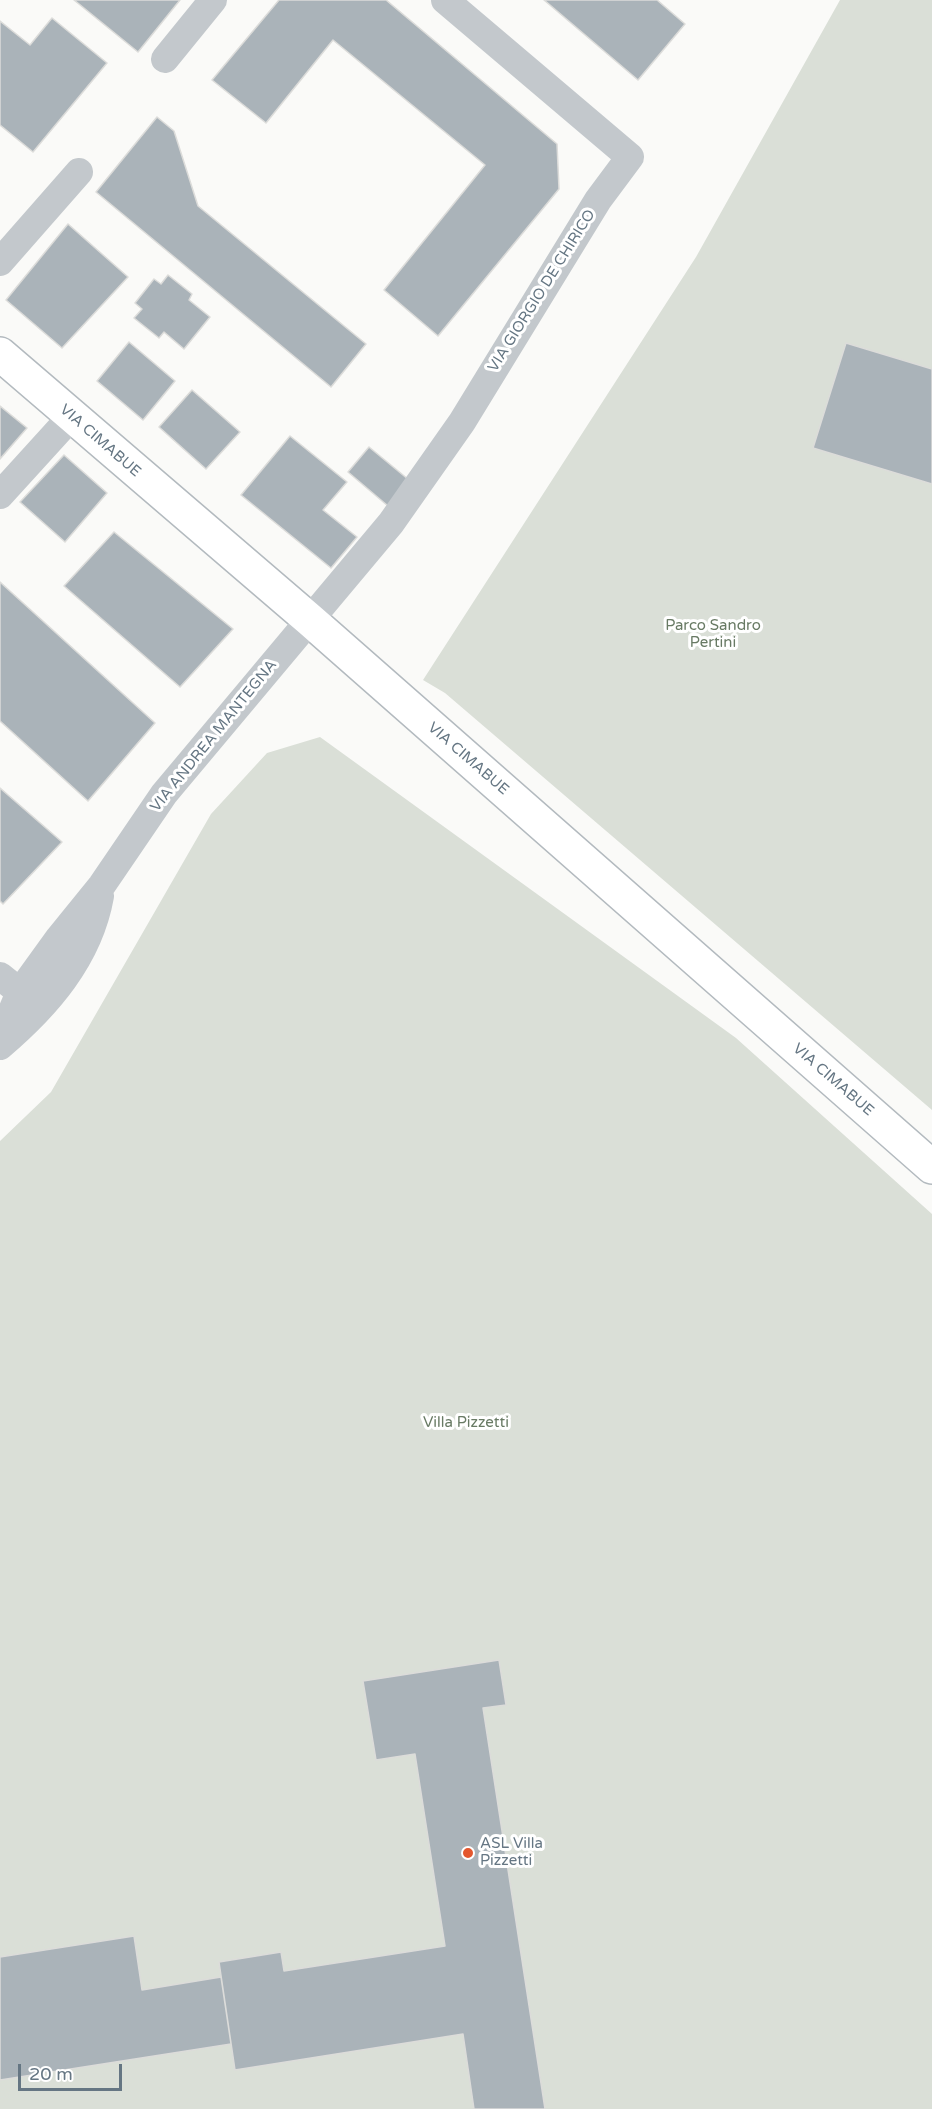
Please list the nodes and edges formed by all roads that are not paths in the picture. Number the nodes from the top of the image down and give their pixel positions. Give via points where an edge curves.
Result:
1 (213, 0) edge
2 (445, 0) edge
3 (165, 59) dead end
4 (79, 172) dead end
5 (0, 262) edge
6 (0, 354) edge
7 (72, 417) junction
8 (0, 495) edge
9 (310, 620) junction
10 (102, 885) junction
11 (10, 984) edge
12 (0, 1040) edge
13 (0, 1046) edge
14 (932, 1167) edge

1 - 3 street
2 - 9 street, VIA GIORGIO DE CHIRICO via 630,157 598,200 462,422 391,523
4 - 5 street
6 - 7 main road, VIA CIMABUE
7 - 8 street
7 - 9 main road, VIA CIMABUE
9 - 10 street, VIA ANDREA MANTEGNA via 164,794
9 - 14 main road, VIA CIMABUE
10 - 11 street, VIA ANDREA MANTEGNA via 59,938
10 - 13 street, VIA ANDREA MANTEGNA via 97,915 59,988 34,1017
11 - 12 street, VIA ANDREA MANTEGNA

